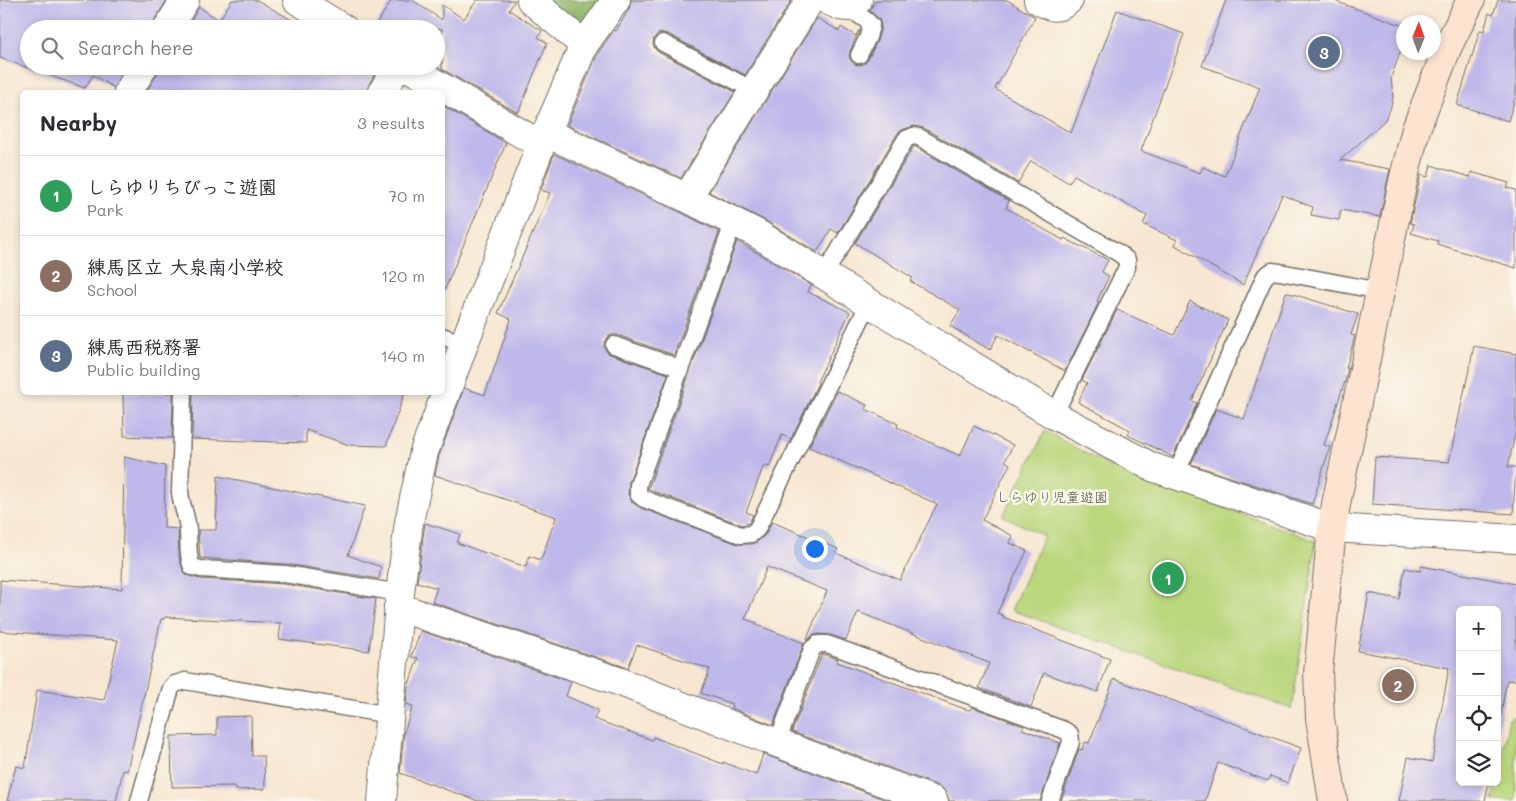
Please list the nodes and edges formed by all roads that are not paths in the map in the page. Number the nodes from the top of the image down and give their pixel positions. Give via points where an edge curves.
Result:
1 (185, 0) edge
2 (296, 0) edge
3 (531, 0) edge
4 (616, 0) edge
5 (810, 0) edge
6 (1038, 0) edge
7 (1069, 0) edge
8 (1471, 0) edge
9 (845, 2) edge
10 (173, 20) edge
11 (329, 20) edge
12 (663, 43) dead end
13 (584, 45) junction
14 (859, 55) dead end
15 (138, 75) edge
16 (392, 75) edge
17 (423, 75) edge
18 (129, 90) edge
19 (383, 90) edge
20 (753, 90) junction
21 (544, 139) junction
22 (687, 198) junction
23 (734, 221) junction
24 (824, 275) junction
25 (1380, 291) junction
26 (869, 302) junction
27 (453, 340) edge
28 (614, 345) dead end
29 (680, 368) junction
30 (445, 371) edge
31 (183, 395) edge
32 (439, 395) edge
33 (1054, 415) junction
34 (1174, 476) junction
35 (1332, 528) junction
36 (1516, 539) edge
37 (399, 600) junction
38 (390, 715) junction
39 (777, 743) junction
40 (386, 800) edge
41 (139, 801) edge
42 (934, 801) edge
43 (1050, 801) edge
44 (1333, 801) edge

1 - 10 street
2 - 11 street
3 - 13 street
4 - 13 street
5 - 20 street
6 - 7 street via 1052,7 1062,6
8 - 25 street via 1448,46 1416,129
9 - 14 lane via 871,25
12 - 20 lane
13 - 21 street
15 - 18 street
16 - 19 street
17 - 21 street
20 - 22 street
21 - 22 street
21 - 27 street
22 - 23 street
23 - 24 street
23 - 29 lane
24 - 26 street
24 - 33 lane via 906,139 913,136 1120,254 1127,260 1127,267
25 - 34 lane via 1280,272 1265,276
25 - 35 street
26 - 29 lane via 757,529 751,534 741,535 638,494 638,485
26 - 33 street
27 - 30 street
28 - 29 lane
31 - 37 lane via 180,492 187,523 188,559 192,567 285,574
32 - 37 street via 409,522
33 - 34 street
34 - 35 street
35 - 36 street
35 - 44 street via 1318,673 1320,718
37 - 38 street
37 - 39 street
38 - 40 street
38 - 41 lane via 185,682 175,684 171,688
39 - 42 street
39 - 43 lane via 812,649 818,644 827,644 1070,734 1071,742

